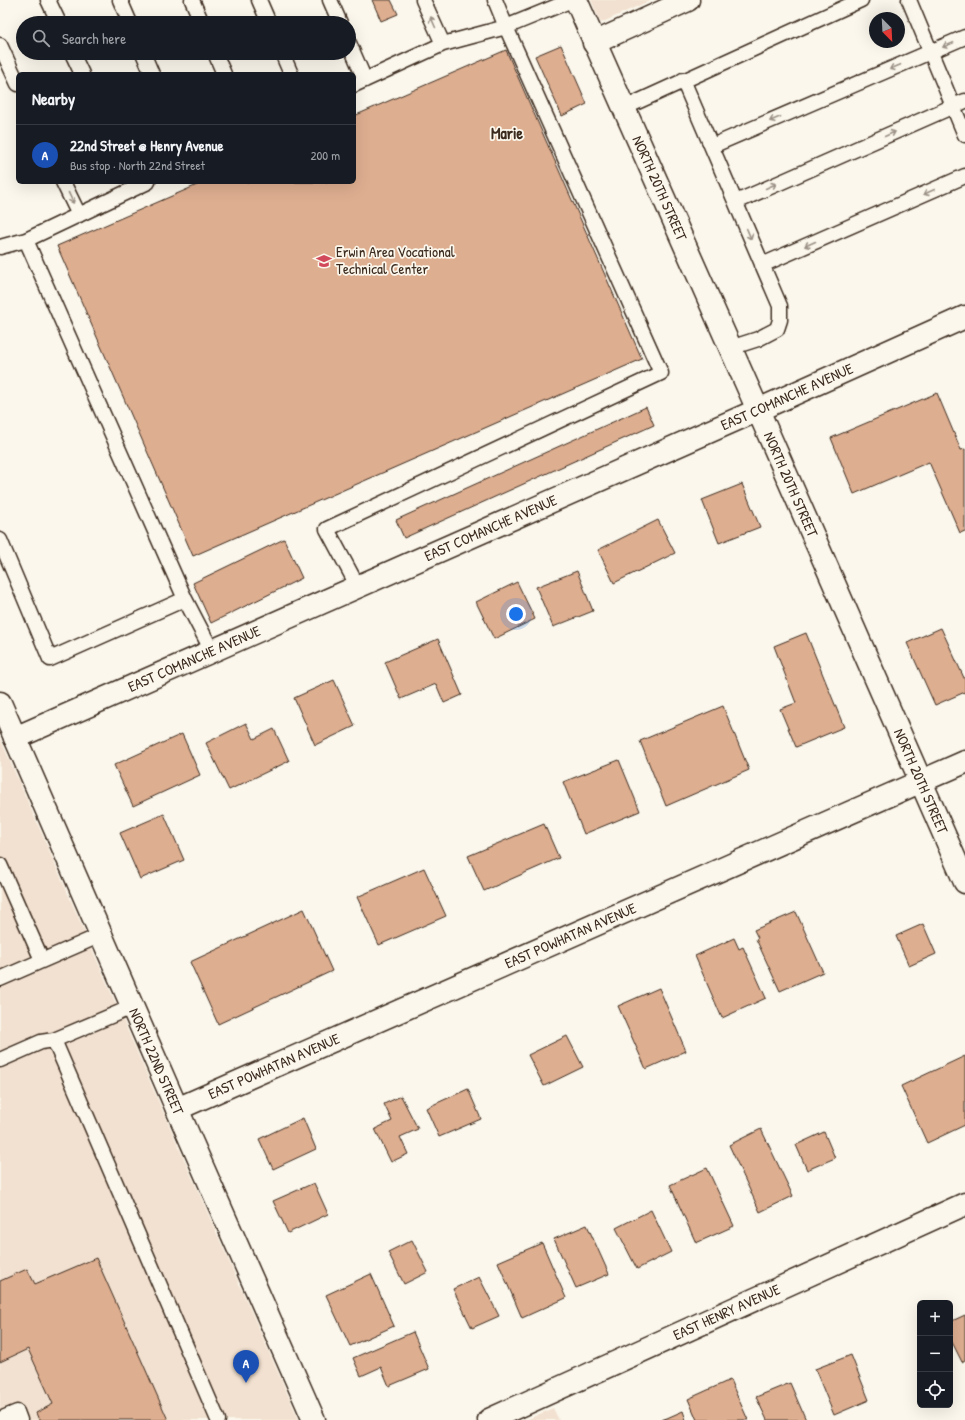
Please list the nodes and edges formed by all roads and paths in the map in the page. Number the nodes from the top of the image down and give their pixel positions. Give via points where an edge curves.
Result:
1 (48, 0) edge
2 (120, 0) edge
3 (192, 0) edge
4 (259, 0) edge
5 (330, 0) edge
6 (423, 0) edge
7 (495, 0) edge
8 (572, 0) edge
9 (576, 0) edge
10 (688, 0) edge
11 (861, 0) edge
12 (909, 0) edge
13 (660, 6) edge
14 (56, 16) edge
15 (127, 16) edge
16 (199, 16) edge
17 (266, 16) edge
18 (337, 16) edge
19 (506, 27) junction
20 (965, 37) edge
21 (594, 43) junction
22 (442, 44) junction
23 (0, 45) edge
24 (930, 52) junction
25 (75, 60) edge
26 (146, 60) edge
27 (218, 60) edge
28 (285, 60) edge
29 (354, 60) edge
30 (81, 72) edge
31 (151, 72) edge
32 (223, 72) edge
33 (290, 72) edge
34 (16, 80) edge
35 (684, 80) junction
36 (360, 83) edge
37 (959, 103) edge
38 (624, 108) junction
39 (965, 135) edge
40 (712, 146) junction
41 (965, 176) edge
42 (65, 184) edge
43 (132, 185) edge
44 (736, 202) junction
45 (79, 215) junction
46 (26, 240) junction
47 (0, 247) edge
48 (762, 265) junction
49 (965, 317) edge
50 (730, 348) junction
51 (758, 410) junction
52 (0, 540) edge
53 (358, 587) junction
54 (185, 599) junction
55 (212, 651) junction
56 (0, 703) edge
57 (15, 738) junction
58 (965, 762) edge
59 (921, 782) junction
60 (0, 865) edge
61 (965, 882) edge
62 (101, 935) junction
63 (42, 960) junction
64 (0, 979) edge
65 (132, 1007) junction
66 (54, 1040) junction
67 (0, 1060) edge
68 (177, 1109) junction
69 (965, 1204) edge
70 (0, 1419) edge
71 (20, 1420) edge
72 (218, 1420) edge
73 (314, 1420) edge
74 (489, 1420) edge

1 - 14 lane
2 - 15 lane
3 - 16 lane
4 - 17 lane
5 - 18 lane
22 -> 6 lane
7 - 19 lane
8 - 19 lane
9 - 21 street, NORTH 20TH STREET
10 - 13 street
11 - 35 lane
12 - 24 lane
13 - 21 street
19 - 22 lane
19 - 53 lane via 661,373 327,529
20 -> 24 lane
21 - 38 street, NORTH 20TH STREET
22 - 36 lane
23 - 34 lane
24 - 37 lane
24 -> 40 lane
25 - 30 lane
26 - 31 lane
27 - 32 lane
28 - 33 lane
29 - 36 lane
35 - 38 lane
35 - 40 lane
37 - 39 lane
44 -> 37 lane
38 - 50 street, NORTH 20TH STREET
40 - 44 lane
41 -> 48 lane
42 -> 45 lane
43 - 45 lane
44 -> 48 lane
45 - 46 lane
46 - 47 lane
46 - 54 lane
48 - 50 lane via 780,306 777,329 758,339
49 - 51 street, EAST COMANCHE AVENUE
50 - 51 street, NORTH 20TH STREET
51 - 53 street, EAST COMANCHE AVENUE
51 - 59 street, NORTH 20TH STREET
52 - 54 lane via 50,659
53 - 55 street, EAST COMANCHE AVENUE
54 - 55 lane
55 - 57 street, EAST COMANCHE AVENUE
56 - 57 street, NORTH 22ND STREET
57 - 62 street, NORTH 22ND STREET
58 - 59 street, EAST POWHATAN AVENUE
59 - 61 street, NORTH 20TH STREET
59 - 68 street, EAST POWHATAN AVENUE
60 - 63 lane
62 - 63 lane
62 - 65 street, NORTH 22ND STREET
63 - 64 lane
65 - 66 lane
65 - 68 street, NORTH 22ND STREET
66 - 67 lane via 41,1042
66 - 72 lane
68 - 73 street, NORTH 22ND STREET
69 - 74 street, EAST HENRY AVENUE
70 - 71 lane via 17,1412

